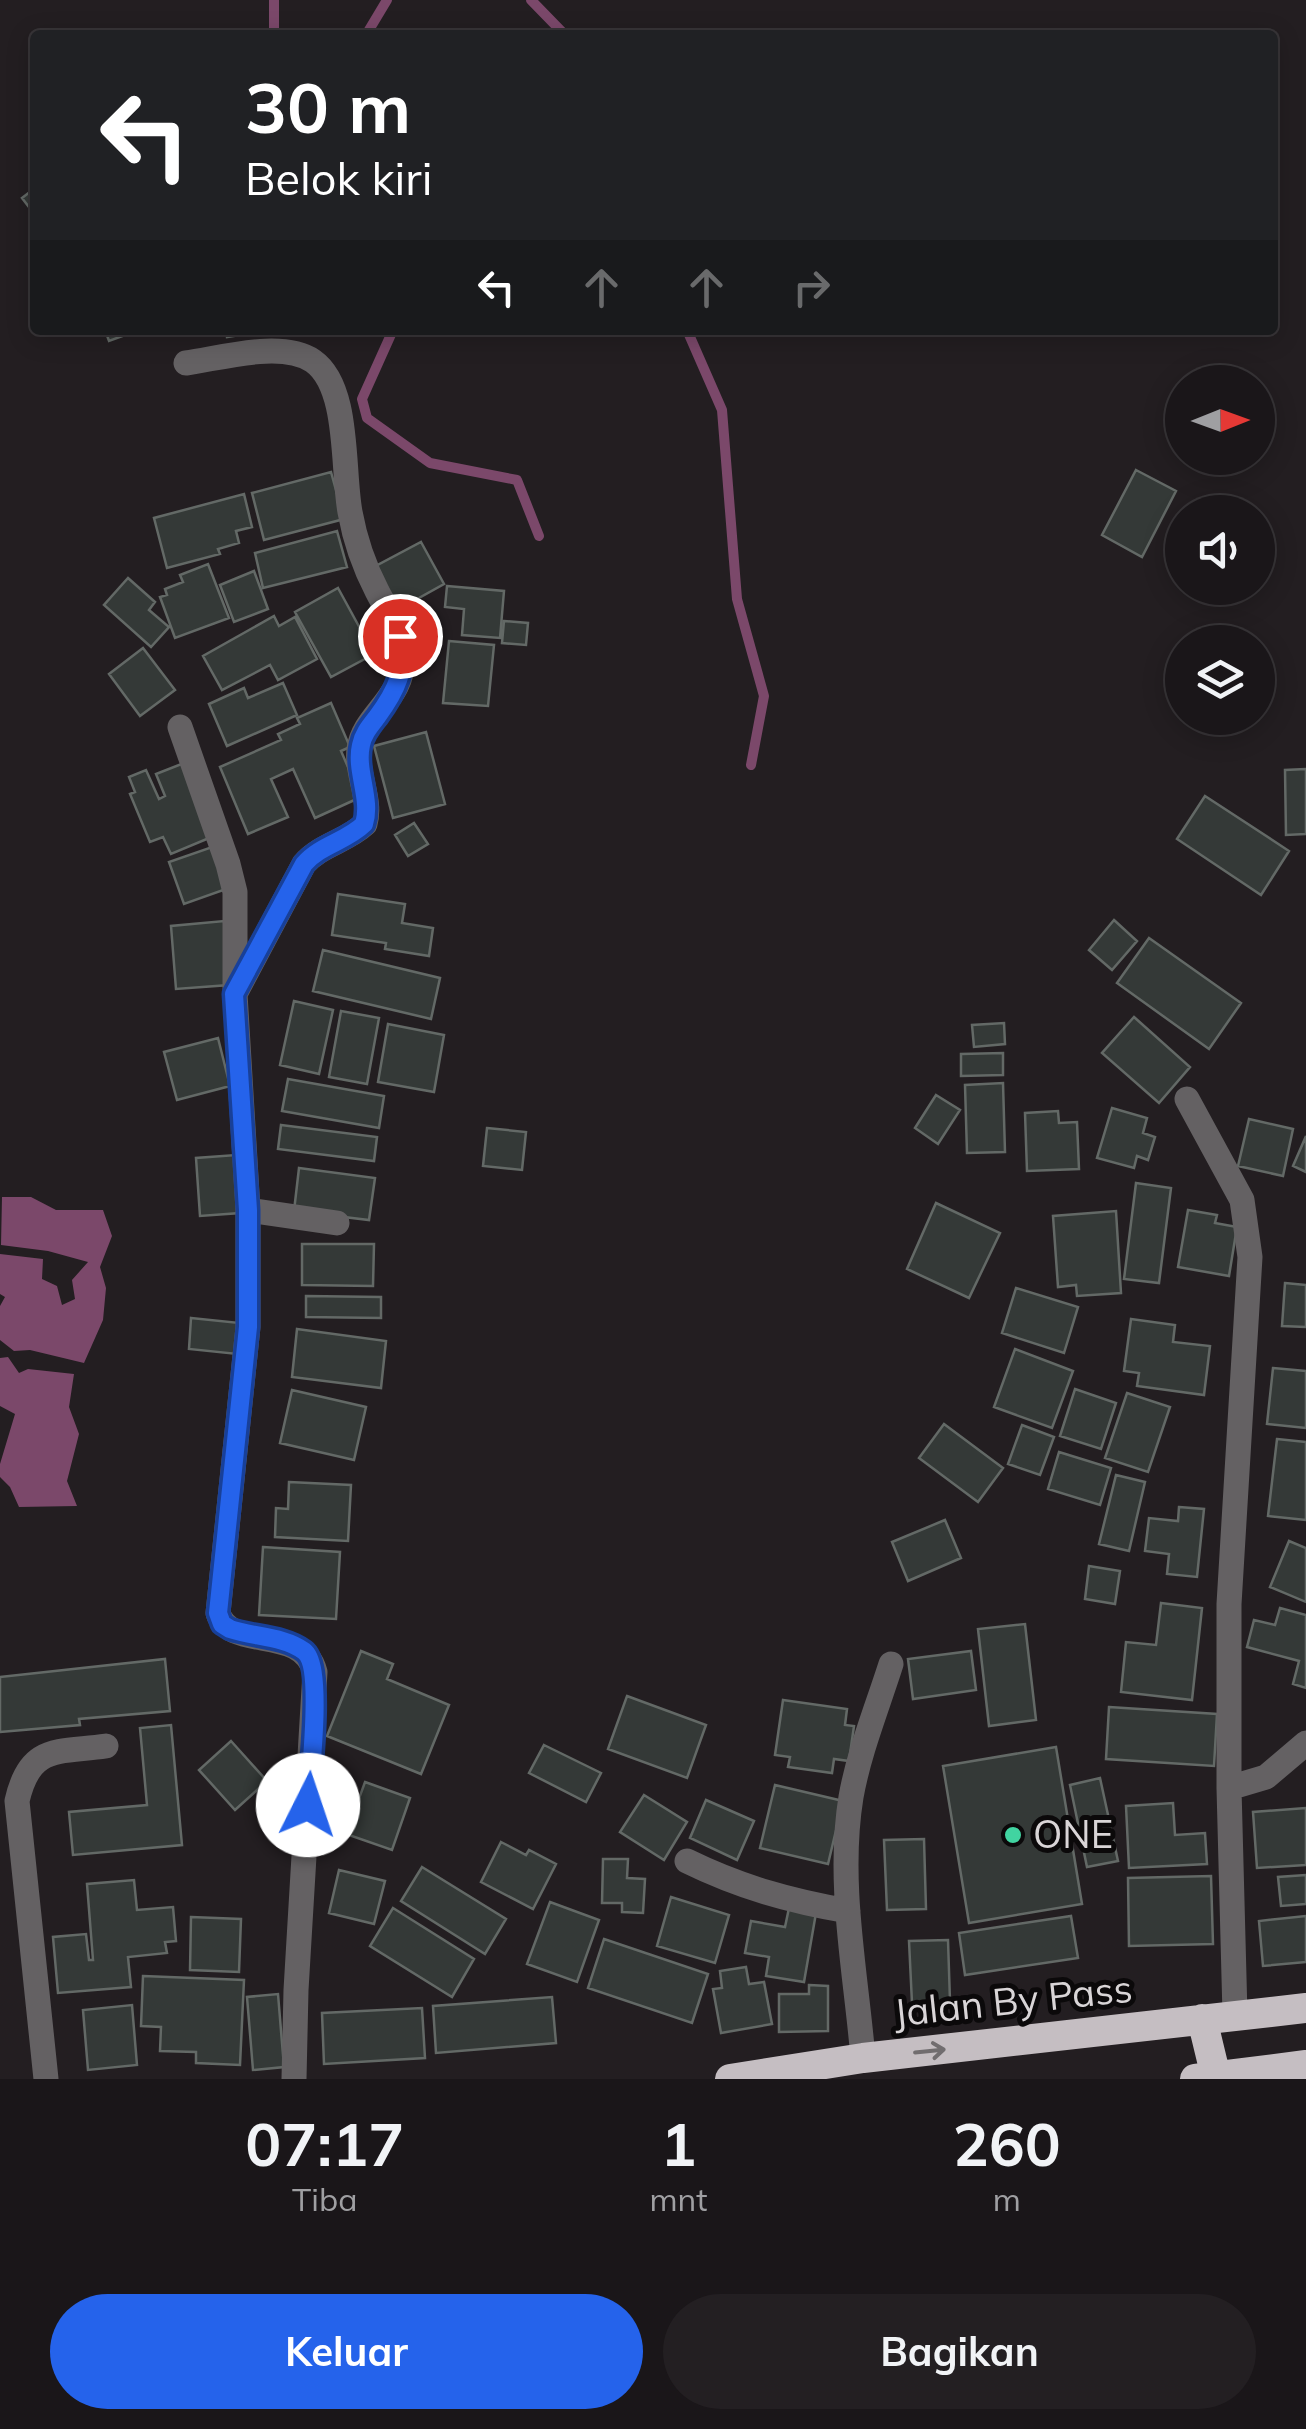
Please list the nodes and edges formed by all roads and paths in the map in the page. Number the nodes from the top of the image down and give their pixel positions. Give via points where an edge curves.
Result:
1 (186, 362) dead end
2 (180, 727) dead end
3 (234, 994) junction
4 (1187, 1099) dead end
5 (248, 1210) junction
6 (337, 1224) dead end
7 (891, 1664) dead end
8 (1306, 1743) edge
9 (106, 1746) dead end
10 (1229, 1788) junction
11 (687, 1861) dead end
12 (848, 1910) junction
13 (1306, 2008) edge
14 (1236, 2015) junction
15 (1202, 2019) junction
16 (863, 2058) junction
17 (1306, 2064) edge
18 (1205, 2078) edge
19 (46, 2079) edge
20 (294, 2079) edge
21 (730, 2079) edge

1 - 3 street via 279,350 296,352 324,370 337,400 355,537 403,651 397,688 360,748 364,824 304,864
2 - 3 street via 235,892
3 - 5 street
4 - 10 street via 1242,1200 1250,1257 1229,1604
5 - 6 street
5 - 20 street via 248,1327 218,1613 234,1631 302,1650 315,1672
7 - 12 street via 852,1796
8 - 10 street via 1266,1777
9 - 19 street via 44,1754 26,1772 17,1801
10 - 14 street
11 - 12 street via 770,1895
12 - 16 street
13 - 14 highway, Jalan By Pass
14 - 15 highway, Jalan By Pass
16 -> 15 highway, Jalan By Pass
15 - 18 highway
16 - 21 highway, Jalan By Pass
17 - 18 highway

